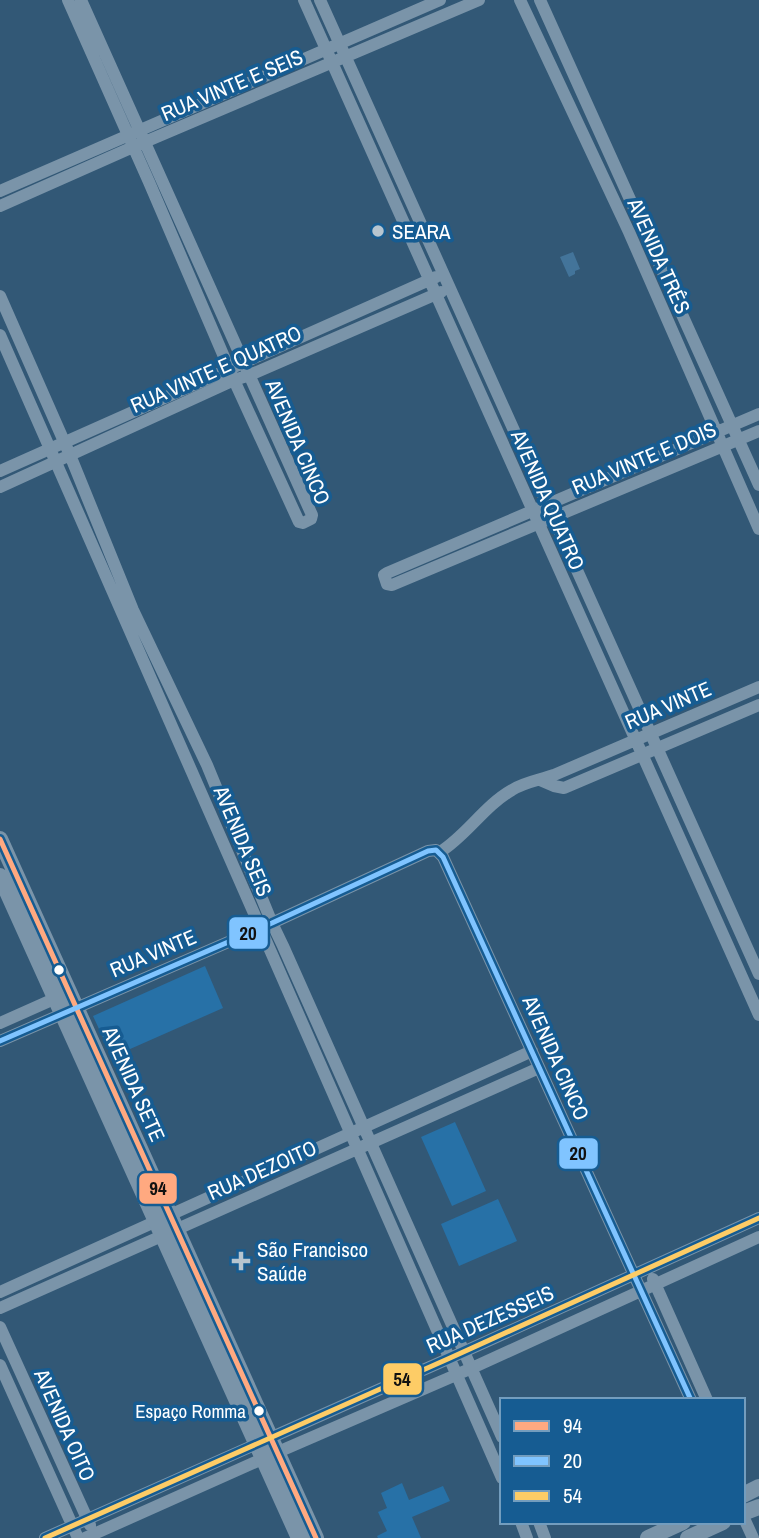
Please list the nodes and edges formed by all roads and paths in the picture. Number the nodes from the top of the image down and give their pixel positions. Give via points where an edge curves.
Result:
1 (68, 0) edge
2 (81, 0) edge
3 (303, 0) edge
4 (320, 0) edge
5 (440, 0) edge
6 (479, 0) edge
7 (520, 0) edge
8 (540, 0) edge
9 (339, 43) junction
10 (325, 49) junction
11 (346, 57) junction
12 (332, 64) junction
13 (136, 139) junction
14 (0, 191) edge
15 (0, 206) edge
16 (442, 274) junction
17 (429, 280) junction
18 (449, 289) junction
19 (435, 295) junction
20 (0, 296) edge
21 (0, 335) edge
22 (243, 361) junction
23 (231, 374) junction
24 (250, 376) junction
25 (759, 414) edge
26 (732, 426) junction
27 (759, 431) edge
28 (716, 432) junction
29 (739, 439) junction
30 (65, 442) junction
31 (723, 446) junction
32 (49, 449) junction
33 (71, 455) junction
34 (55, 462) junction
35 (0, 471) edge
36 (759, 485) edge
37 (0, 487) edge
38 (547, 505) junction
39 (532, 511) junction
40 (553, 517) junction
41 (538, 524) junction
42 (759, 529) edge
43 (759, 687) edge
44 (759, 705) edge
45 (651, 734) junction
46 (636, 740) junction
47 (657, 748) junction
48 (643, 754) junction
49 (540, 780) junction
50 (0, 839) edge
51 (438, 851) junction
52 (0, 876) edge
53 (266, 926) junction
54 (753, 949) edge
55 (733, 958) junction
56 (758, 969) edge
57 (741, 974) junction
58 (66, 1003) junction
59 (759, 1015) edge
60 (0, 1024) edge
61 (0, 1041) edge
62 (532, 1051) junction
63 (540, 1068) junction
64 (364, 1127) junction
65 (351, 1134) junction
66 (371, 1142) junction
67 (357, 1148) junction
68 (759, 1218) edge
69 (167, 1225) junction
70 (759, 1237) edge
71 (649, 1268) junction
72 (633, 1275) junction
73 (656, 1284) junction
74 (640, 1291) junction
75 (0, 1292) edge
76 (0, 1308) edge
77 (0, 1327) edge
78 (465, 1351) junction
79 (450, 1359) junction
80 (0, 1365) edge
81 (472, 1368) junction
82 (457, 1374) junction
83 (690, 1398) edge
84 (706, 1398) edge
85 (500, 1432) edge
86 (268, 1448) junction
87 (500, 1473) edge
88 (749, 1488) edge
89 (752, 1512) edge
90 (87, 1520) junction
91 (678, 1524) edge
92 (719, 1524) edge
93 (75, 1532) edge
94 (91, 1537) edge
95 (45, 1538) edge
96 (299, 1538) edge
97 (316, 1538) edge
98 (648, 1538) edge
99 (688, 1538) edge
100 (753, 1538) edge

1 - 13 street, AVENIDA CINCO
2 - 13 street, AVENIDA CINCO
3 - 10 street, AVENIDA QUATRO
4 - 9 street, AVENIDA QUATRO
5 - 9 street, RUA VINTE E SEIS
6 - 11 street, RUA VINTE E SEIS
7 - 28 street, AVENIDA TRÊS
8 - 26 street, AVENIDA TRÊS
9 - 10 street, RUA VINTE E SEIS
9 - 11 street, AVENIDA QUATRO
10 - 12 street, AVENIDA QUATRO
10 - 13 street, RUA VINTE E SEIS
11 - 12 street, RUA VINTE E SEIS
11 - 16 street, AVENIDA QUATRO
12 - 13 street, RUA VINTE E SEIS
12 - 17 street, AVENIDA QUATRO
13 - 14 street, RUA VINTE E SEIS
13 - 15 street, RUA VINTE E SEIS
13 - 22 street, AVENIDA CINCO
13 - 23 street, AVENIDA CINCO
16 - 17 street, RUA VINTE E QUATRO
16 - 18 street, AVENIDA QUATRO
17 - 19 street, AVENIDA QUATRO
17 - 22 street, RUA VINTE E QUATRO
18 - 19 street, RUA VINTE E QUATRO
18 - 38 street, AVENIDA QUATRO
19 - 24 street, RUA VINTE E QUATRO
19 - 39 street, AVENIDA QUATRO
20 - 30 street, AVENIDA SEIS
21 - 32 street, AVENIDA SEIS
22 - 23 street, RUA VINTE E QUATRO
22 - 24 street, AVENIDA CINCO
23 - 24 street, RUA VINTE E QUATRO
23 - 24 street, AVENIDA CINCO via 299,522 305,522 312,515
23 - 30 street, RUA VINTE E QUATRO
23 - 33 street, RUA VINTE E QUATRO
25 - 26 street, RUA VINTE E DOIS
26 - 28 street, RUA VINTE E DOIS
26 - 29 street, AVENIDA TRÊS
27 - 29 street, RUA VINTE E DOIS
28 - 31 street, AVENIDA TRÊS
28 - 38 street, RUA VINTE E DOIS
29 - 31 street, RUA VINTE E DOIS
29 - 36 street, AVENIDA TRÊS
30 - 32 street, RUA VINTE E QUATRO
30 - 33 street, AVENIDA SEIS
31 - 40 street, RUA VINTE E DOIS
31 - 42 street, AVENIDA TRÊS
32 - 34 street, AVENIDA SEIS
32 - 35 street, RUA VINTE E QUATRO
33 - 34 street, RUA VINTE E QUATRO
33 - 53 street, AVENIDA SEIS via 133,610 207,765
34 - 37 street, RUA VINTE E QUATRO
34 - 53 street, AVENIDA SEIS
38 - 39 street, RUA VINTE E DOIS
38 - 40 street, AVENIDA QUATRO
39 - 41 street, AVENIDA QUATRO
39 - 41 street, RUA VINTE E DOIS via 387,573 387,584
40 - 41 street, RUA VINTE E DOIS
40 - 45 street, AVENIDA QUATRO
41 - 46 street, AVENIDA QUATRO
43 - 45 street, RUA VINTE
44 - 47 street, RUA VINTE
45 - 46 street, RUA VINTE
45 - 47 street, AVENIDA QUATRO
46 - 48 street, AVENIDA QUATRO
46 - 49 street, RUA VINTE
47 - 48 street, RUA VINTE
47 - 54 street, AVENIDA QUATRO
48 - 49 street, RUA VINTE via 564,788
48 - 55 street, AVENIDA QUATRO
49 - 51 street, RUA VINTE via 499,798 459,839
50 - 58 street, AVENIDA SETE
51 - 53 street, RUA VINTE via 428,851
51 - 62 street, AVENIDA CINCO
52 - 58 street, AVENIDA SETE
53 - 58 street, RUA VINTE
53 - 64 street, AVENIDA SEIS
53 - 65 street, AVENIDA SEIS
54 - 55 street
54 - 56 street, AVENIDA QUATRO
55 - 57 street, AVENIDA QUATRO
56 - 57 street
57 - 59 street, AVENIDA QUATRO
58 - 60 street, RUA VINTE
58 - 61 street, RUA VINTE
58 - 69 street, AVENIDA SETE
62 - 63 street, AVENIDA CINCO
62 - 64 street, RUA DEZOITO
63 - 66 street, RUA DEZOITO
63 - 72 street, AVENIDA CINCO
64 - 65 street, RUA DEZOITO
64 - 66 street, AVENIDA SEIS
65 - 67 street, AVENIDA SEIS
65 - 69 street, RUA DEZOITO
66 - 67 street, RUA DEZOITO
66 - 78 street, AVENIDA SEIS
67 - 69 street, RUA DEZOITO
67 - 79 street, AVENIDA SEIS
68 - 71 street, RUA DEZESSEIS
69 - 75 street, RUA DEZOITO
69 - 76 street, RUA DEZOITO
69 - 86 street, AVENIDA SETE
70 - 73 street, RUA DEZESSEIS
71 - 72 street, RUA DEZESSEIS
71 - 73 street
72 - 74 street, AVENIDA CINCO
72 - 78 street, RUA DEZESSEIS
73 - 74 street, RUA DEZESSEIS
73 - 84 street
74 - 81 street, RUA DEZESSEIS
74 - 83 street, AVENIDA CINCO
77 - 90 street, AVENIDA OITO
78 - 79 street, RUA DEZESSEIS
78 - 81 street, AVENIDA SEIS
79 - 82 street, AVENIDA SEIS
79 - 86 street, RUA DEZESSEIS
80 - 93 street, AVENIDA OITO
81 - 82 street, RUA DEZESSEIS
81 - 85 street, AVENIDA SEIS
82 - 86 street, RUA DEZESSEIS
82 - 87 street, AVENIDA SEIS
86 - 90 street, RUA DEZESSEIS
86 - 94 street, RUA DEZESSEIS
86 - 96 street, AVENIDA SETE
86 - 97 street, AVENIDA SETE
88 - 89 street
89 - 100 street
90 - 93 street, RUA DEZESSEIS
90 - 94 street, AVENIDA OITO
91 - 98 street
92 - 99 street
93 - 95 street, RUA DEZESSEIS

